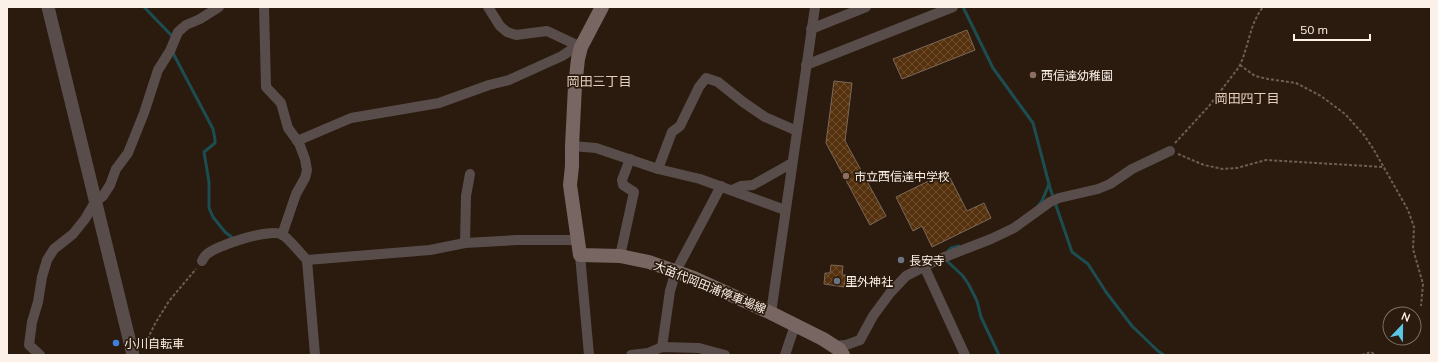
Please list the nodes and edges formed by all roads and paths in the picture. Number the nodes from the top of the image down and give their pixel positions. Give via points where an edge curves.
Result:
1 (48, 7) edge
2 (220, 7) edge
3 (264, 7) edge
4 (488, 7) edge
5 (602, 7) edge
6 (815, 7) edge
7 (866, 7) edge
8 (953, 7) edge
9 (1263, 7) edge
10 (811, 29) junction
11 (579, 46) junction
12 (806, 65) junction
13 (1240, 65) junction
14 (797, 131) junction
15 (297, 141) junction
16 (572, 146) junction
17 (1170, 151) junction
18 (630, 159) junction
19 (792, 163) junction
20 (1383, 167) junction
21 (658, 168) junction
22 (470, 174) dead end
23 (721, 186) junction
24 (732, 190) junction
25 (95, 202) junction
26 (785, 210) junction
27 (282, 235) junction
28 (577, 240) junction
29 (465, 243) junction
30 (580, 255) junction
31 (620, 256) junction
32 (307, 260) junction
33 (202, 261) joint
34 (924, 266) junction
35 (676, 271) junction
36 (1421, 306) dead end
37 (771, 313) junction
38 (795, 325) junction
39 (662, 347) junction
40 (839, 351) edge
41 (704, 352) edge
42 (40, 355) edge
43 (133, 355) edge
44 (315, 355) edge
45 (589, 355) edge
46 (630, 355) edge
47 (725, 355) edge
48 (785, 355) edge
49 (965, 355) edge
50 (1362, 355) edge
51 (1375, 355) edge

1 - 25 street
2 - 25 street via 178,32 170,52 158,70 128,152 116,169 103,196
3 - 15 street via 266,87 281,103 288,128
4 - 11 street via 507,32 516,34 547,31
5 - 11 main road
6 - 10 street
7 - 10 street
8 - 12 street
9 - 13 path via 1254,22
10 - 12 street
11 - 15 street via 509,80 438,103 351,118
11 - 16 main road
12 - 14 street
13 - 17 path
13 - 20 path via 1255,76 1296,83 1321,96 1345,114 1364,135
14 - 19 street
14 - 21 street via 765,117 718,82 706,78 680,126 672,132
15 - 27 street via 305,159 305,178 296,194
16 - 18 street via 596,148
16 - 28 main road via 570,185
17 - 20 path via 1204,165 1223,169 1266,160
17 - 34 street via 1132,169 1110,184 1055,200 1014,228
18 - 21 street
18 - 31 street via 622,180 623,185 634,192
19 - 24 street via 753,185
19 - 26 street
20 - 36 path via 1408,210 1414,227 1413,249 1422,284
21 - 23 street
22 - 29 street via 466,196
23 - 24 street
23 - 35 street
24 - 26 street
25 - 42 street via 73,234 54,249 47,260 29,345
25 - 43 street
26 - 37 street
27 - 32 street
27 - 33 street via 260,234 227,243 206,255
28 - 29 street
28 - 30 main road
29 - 32 street via 430,250
30 - 31 main road, 大苗代岡田浦停車場線
30 - 45 street
31 - 35 main road, 大苗代岡田浦停車場線
32 - 44 street
33 - 43 path via 168,301 142,351
34 - 40 street via 906,276 890,293 860,340 846,345
34 - 49 street
35 - 37 main road, 大苗代岡田浦停車場線
35 - 39 street via 670,292
37 - 38 main road, 大苗代岡田浦停車場線
38 - 40 main road, 大苗代岡田浦停車場線
38 - 48 street
39 - 41 street via 699,348
39 - 46 street via 648,353
41 - 47 street
50 - 51 path via 1371,352

